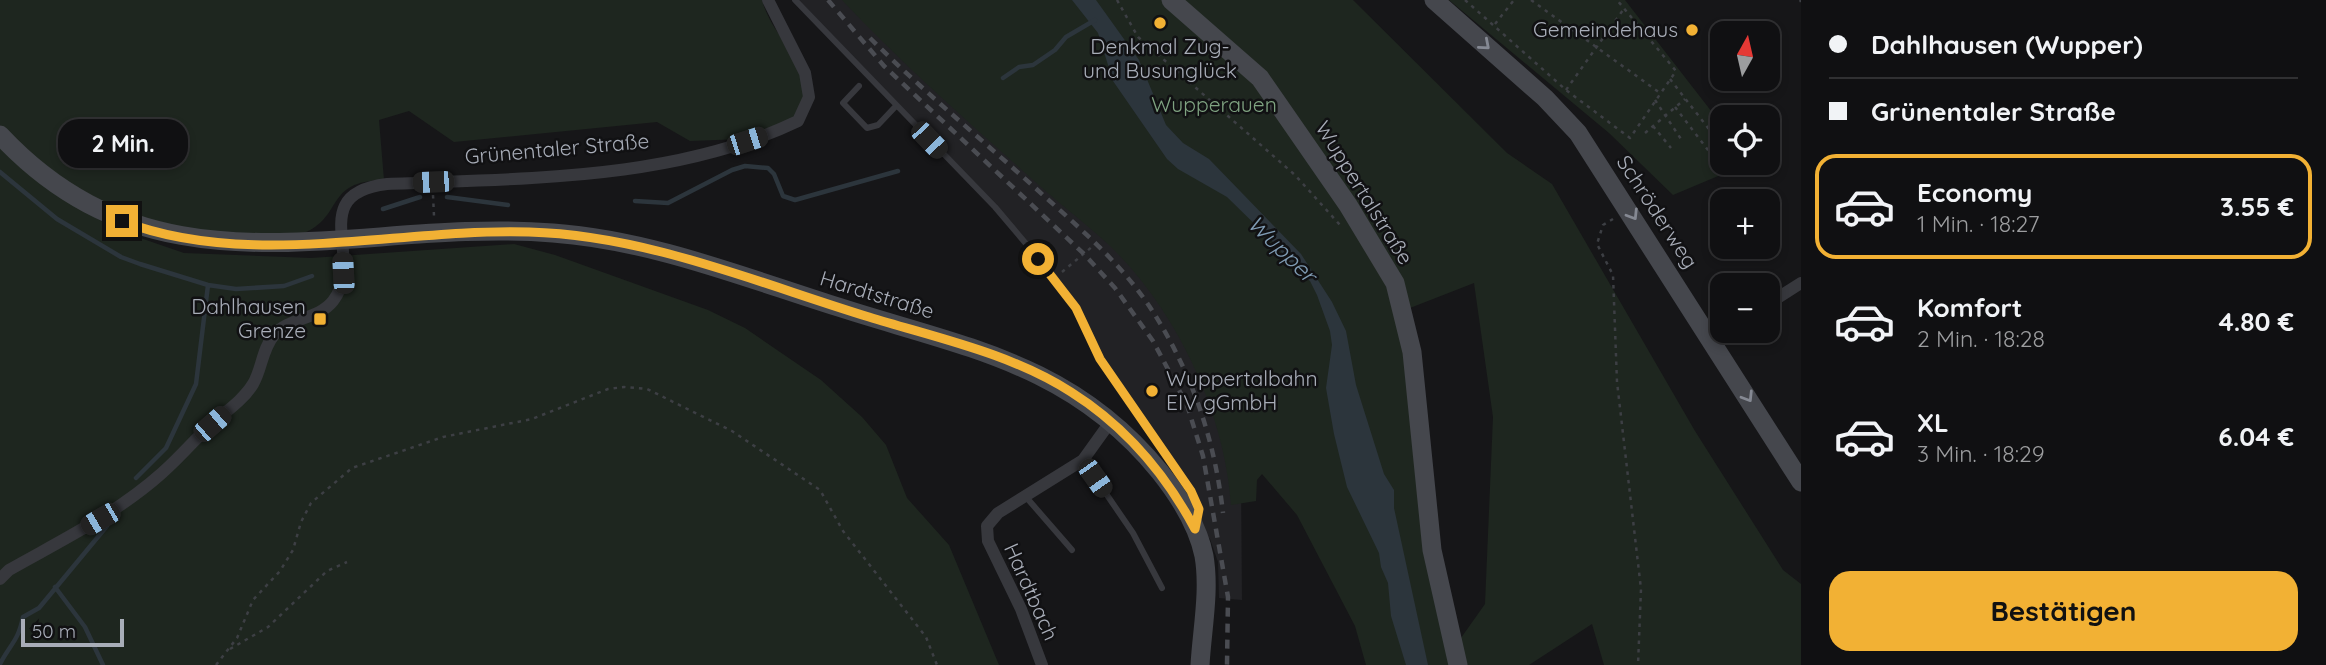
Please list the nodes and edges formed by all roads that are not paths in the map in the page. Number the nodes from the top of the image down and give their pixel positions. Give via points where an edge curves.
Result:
1 (768, 0) edge
2 (795, 0) edge
3 (1171, 0) edge
4 (1434, 0) edge
5 (859, 86) dead end
6 (895, 107) junction
7 (0, 135) edge
8 (342, 240) junction
9 (1801, 283) edge
10 (1780, 296) edge
11 (1710, 323) edge
12 (1723, 343) edge
13 (1111, 421) junction
14 (1083, 460) junction
15 (1801, 482) edge
16 (1026, 497) junction
17 (1195, 529) junction
18 (1072, 550) dead end
19 (0, 579) edge
20 (1162, 588) dead end
21 (1042, 665) edge
22 (1200, 665) edge
23 (1458, 665) edge

1 - 8 street, Grünentaler Straße via 805,73 808,97 798,121 747,141 646,165 387,184 357,191 344,204
2 - 6 lane
3 - 23 main road, Wuppertalstraße via 1260,78 1348,205 1395,283 1412,352 1436,574
4 -> 11 main road, Schröderweg via 1578,133
5 - 6 lane via 843,103 867,128 878,125
6 - 17 lane via 995,207 1055,278 1076,308 1100,359 1191,491 1199,509
7 - 8 main road via 46,178 81,201 150,230 240,243
8 - 13 main road, Hardtstraße via 434,233 553,233 675,256 1008,360 1052,380
8 - 19 street, Grünentaler Straße via 343,281 333,302 275,334 253,384 240,399 143,489
9 - 10 street
12 -> 15 main road, Schröderweg
13 - 14 street, Hardtbach
13 - 17 main road, Hardtstraße via 1165,479
14 - 16 street, Hardtbach
14 - 20 lane via 1133,533
16 - 18 lane
16 - 21 street, Hardtbach via 992,518 986,533
17 - 22 main road, Hardtstraße via 1206,570

